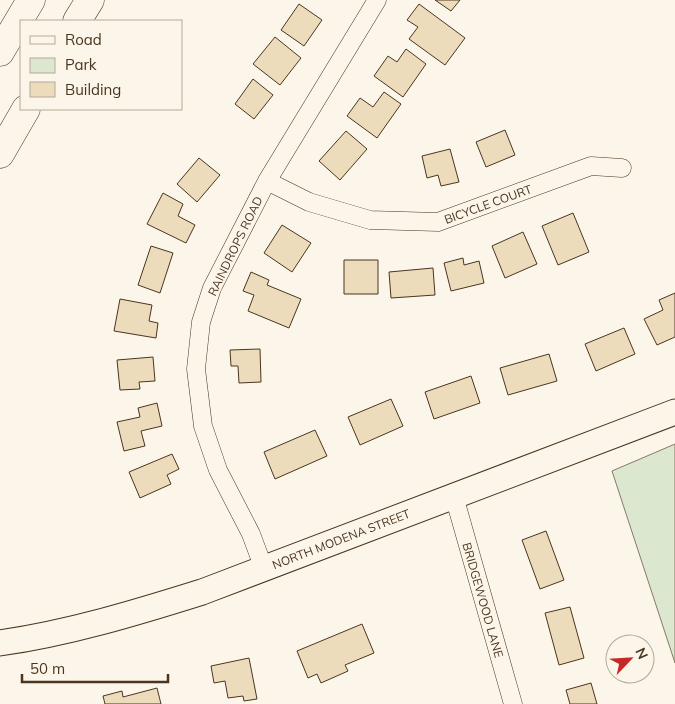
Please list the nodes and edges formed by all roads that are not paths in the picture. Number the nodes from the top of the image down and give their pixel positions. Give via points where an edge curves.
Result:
1 (31, 0) edge
2 (90, 0) edge
3 (377, 0) edge
4 (78, 20) edge
5 (0, 52) edge
6 (25, 110) edge
7 (0, 154) edge
8 (622, 168) dead end
9 (267, 181) junction
10 (675, 412) edge
11 (454, 496) junction
12 (264, 569) junction
13 (0, 643) edge
14 (513, 704) edge

1 - 5 highway
2 - 4 highway
3 - 9 street, RAINDROPS ROAD
6 - 7 highway
8 - 9 street, BICYCLE COURT via 591,166 438,222 370,220 308,202
9 - 12 street, RAINDROPS ROAD via 212,288 201,322 196,368 203,426 218,470 251,534
10 - 11 street, NORTH MODENA STREET
11 - 12 street, NORTH MODENA STREET
11 - 14 street, BRIDGEWOOD LANE
12 - 13 street, NORTH MODENA STREET via 142,612 74,630

